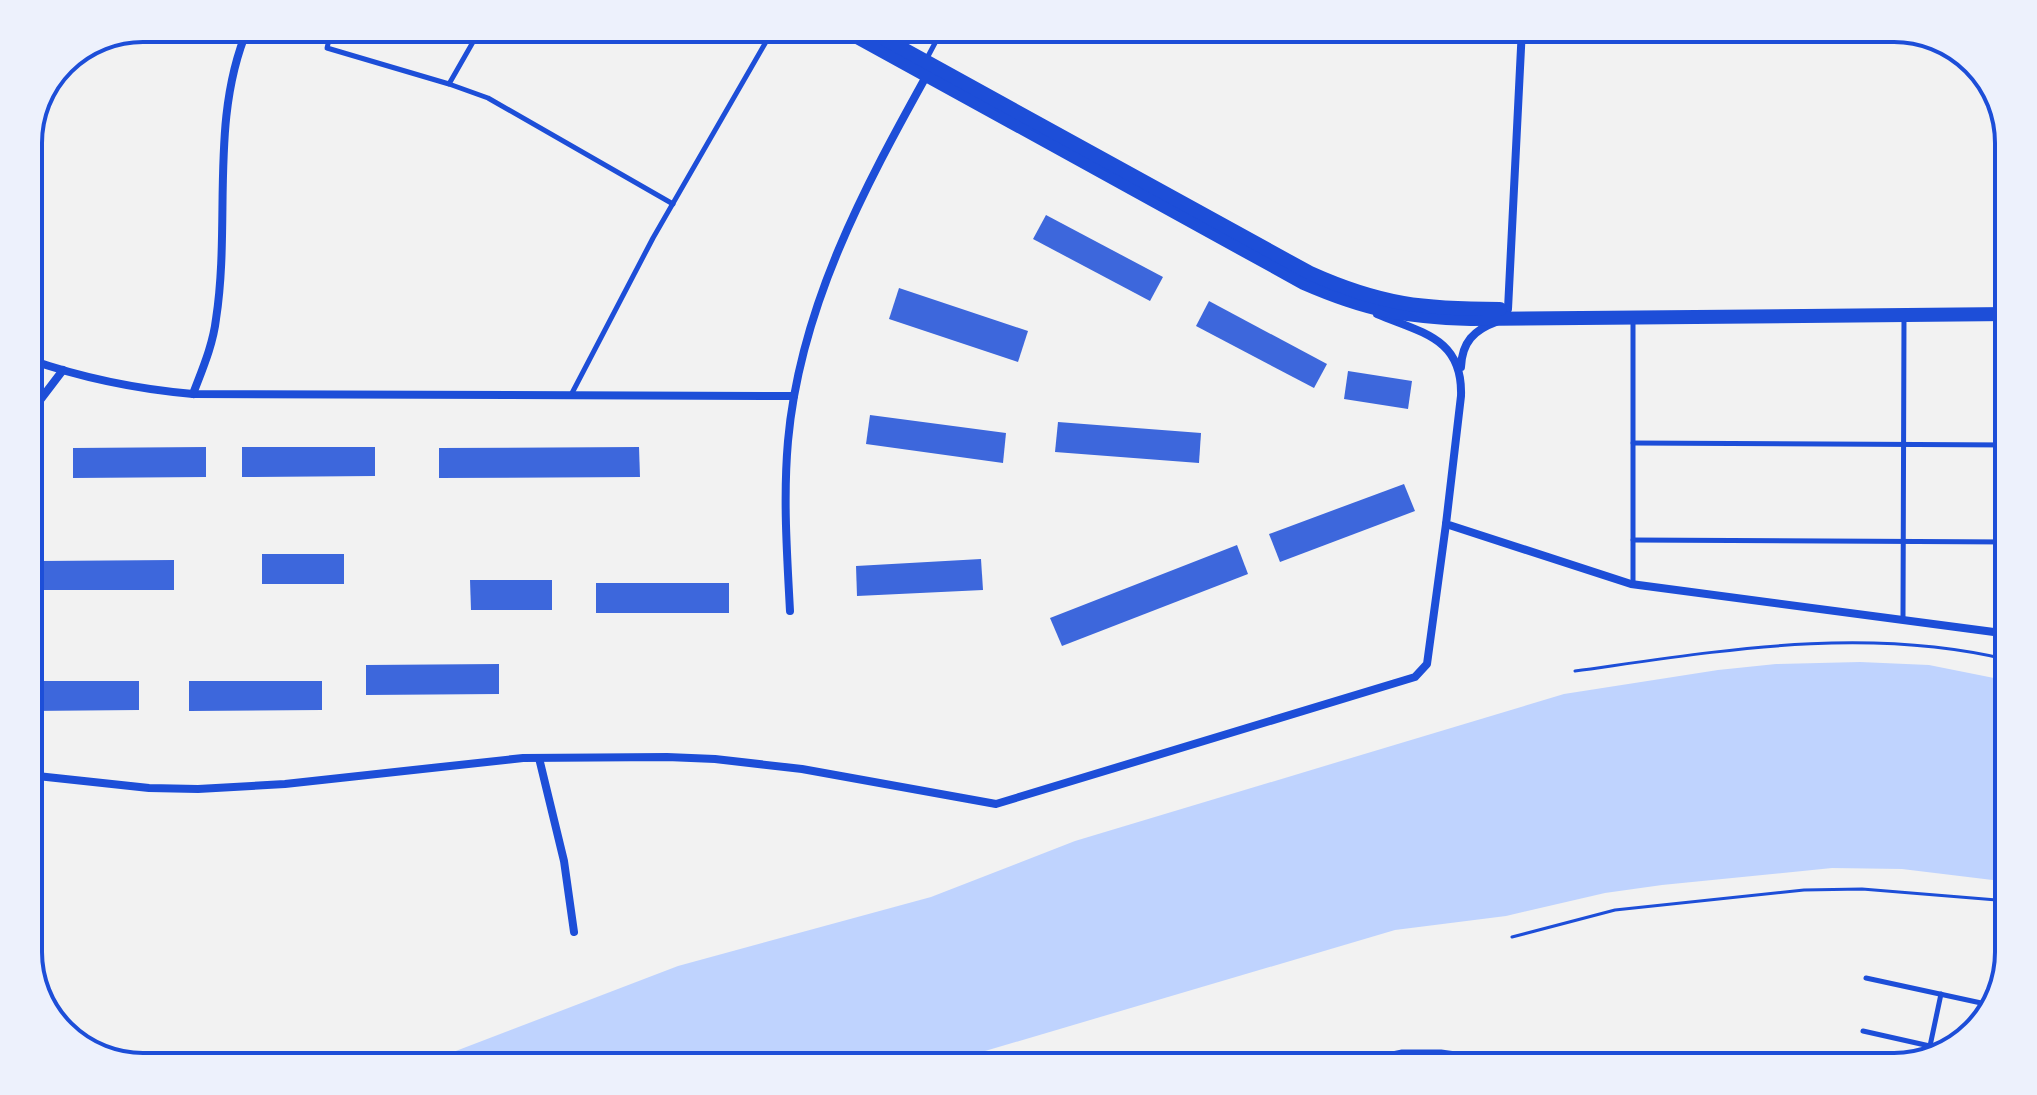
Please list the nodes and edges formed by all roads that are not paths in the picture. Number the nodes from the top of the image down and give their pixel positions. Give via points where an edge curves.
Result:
1 (243, 42) edge
2 (328, 42) edge
3 (473, 42) edge
4 (766, 42) edge
5 (870, 42) edge
6 (886, 42) edge
7 (937, 42) edge
8 (1521, 42) edge
9 (926, 69) junction
10 (449, 84) junction
11 (673, 204) junction
12 (1347, 301) junction
13 (1995, 304) edge
14 (1508, 314) junction
15 (1995, 314) edge
16 (1904, 315) junction
17 (1633, 318) junction
18 (42, 363) edge
19 (63, 370) junction
20 (1461, 376) junction
21 (193, 394) junction
22 (794, 396) junction
23 (570, 397) junction
24 (42, 398) edge
25 (1633, 443) junction
26 (1903, 444) junction
27 (1995, 445) edge
28 (1446, 524) junction
29 (1633, 540) junction
30 (1903, 541) junction
31 (1995, 542) edge
32 (1633, 585) junction
33 (790, 611) dead end
34 (1903, 618) junction
35 (1995, 632) edge
36 (539, 758) junction
37 (42, 777) edge
38 (574, 932) dead end
39 (1866, 978) dead end
40 (1941, 994) junction
41 (1981, 1003) edge
42 (1863, 1031) dead end
43 (1930, 1046) joint
44 (1397, 1053) edge
45 (1450, 1053) edge

1 - 21 street via 226,117 216,322
2 - 10 lane via 327,48
3 - 10 lane
4 - 11 lane
5 - 9 main road
6 - 9 main road
7 - 9 lane
8 - 14 street
9 - 12 main road via 1304,283
9 - 14 main road via 1351,292 1390,303
9 - 22 street via 847,227
10 - 11 lane via 488,98
11 - 23 lane
12 - 14 main road via 1426,318
12 - 20 street via 1441,344 1457,362
13 - 14 main road
14 - 17 main road
14 - 20 street via 1471,336
15 - 16 main road
16 - 17 main road
16 - 26 lane
17 - 25 lane
18 - 19 street
19 - 21 street via 149,390
19 - 24 street
20 - 28 street
21 - 23 street
22 - 23 street
22 - 33 street via 785,498
25 - 26 lane
25 - 29 lane
26 - 27 lane
26 - 30 lane
28 - 32 street
28 - 36 street via 1427,664 1415,677 1005,802 715,759
29 - 30 lane
29 - 32 lane
30 - 31 lane
30 - 34 lane
32 - 34 street
34 - 35 street
36 - 37 street via 198,789
36 - 38 street via 564,861
39 - 40 lane
40 - 41 lane
40 - 43 lane
42 - 43 lane
44 - 45 lane

